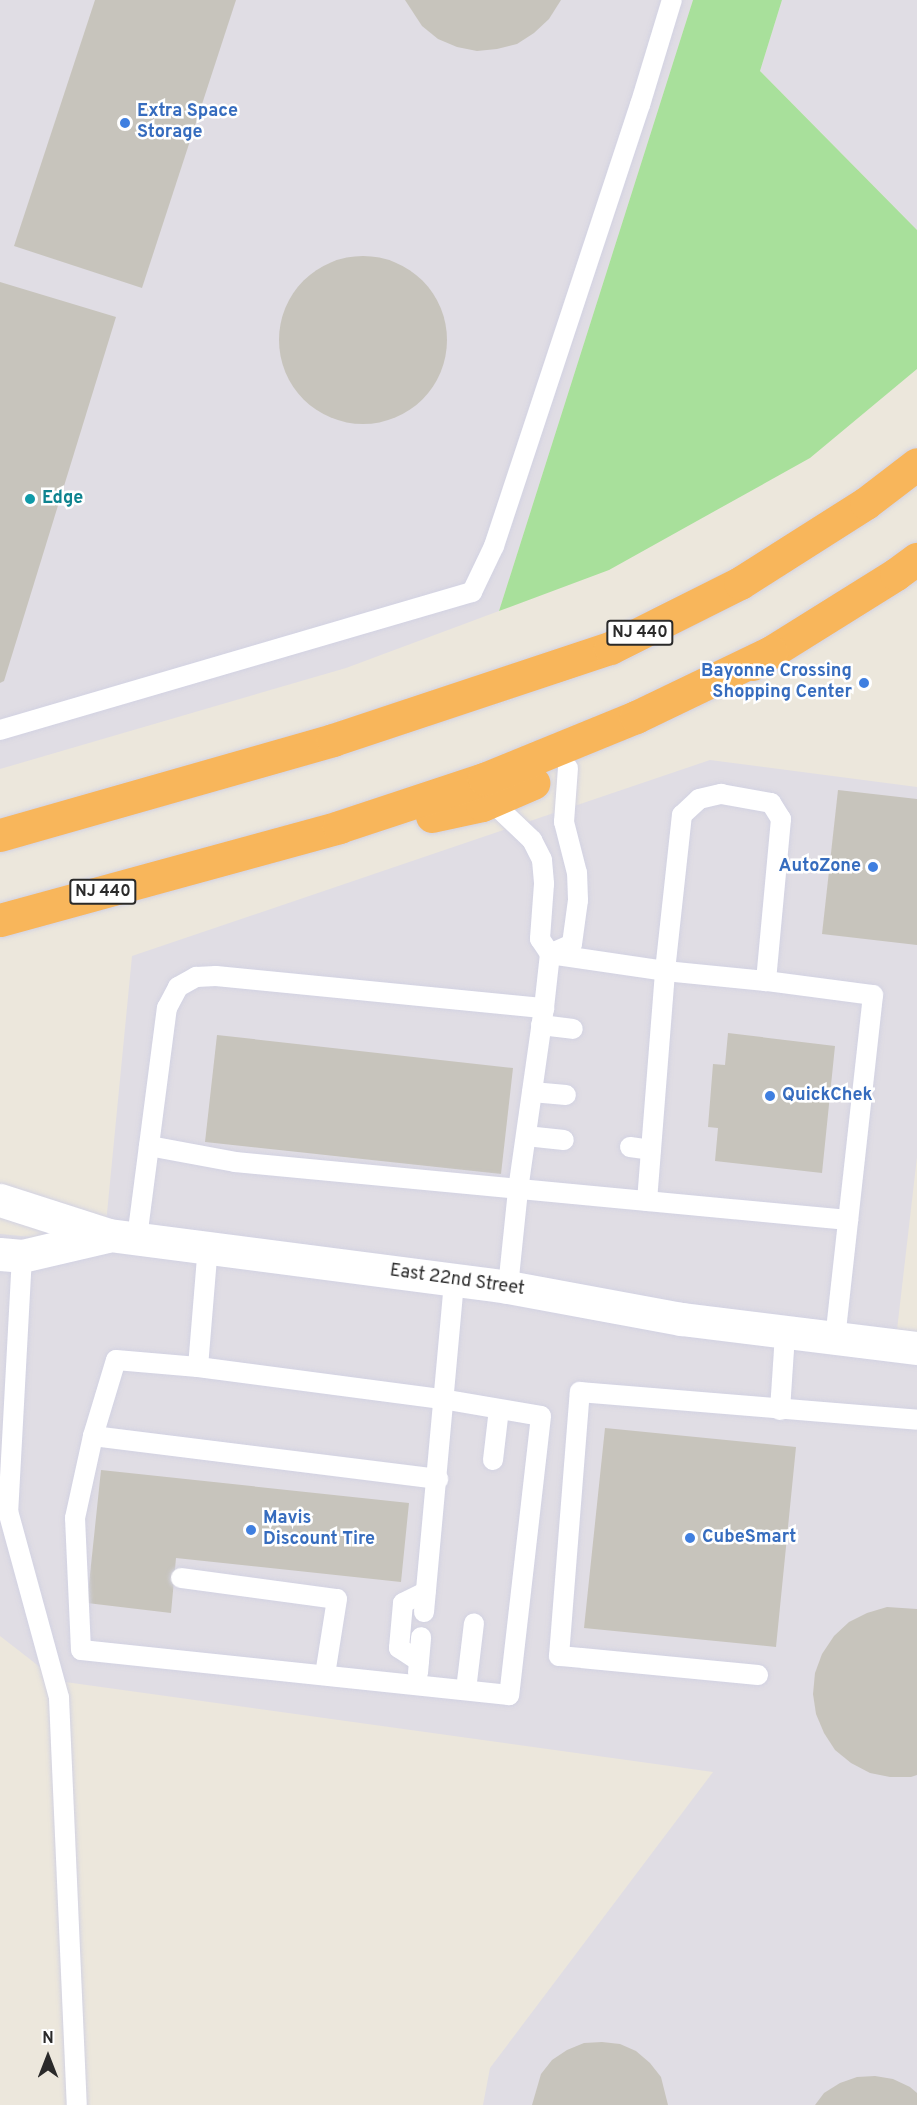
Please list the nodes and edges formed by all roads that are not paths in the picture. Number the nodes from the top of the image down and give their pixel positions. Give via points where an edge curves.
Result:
1 (672, 0) edge
2 (917, 464) edge
3 (917, 559) edge
4 (771, 652) junction
5 (0, 730) edge
6 (568, 768) junction
7 (491, 801) junction
8 (0, 835) edge
9 (207, 864) junction
10 (0, 920) edge
11 (550, 954) junction
12 (665, 970) junction
13 (766, 981) junction
14 (542, 1017) junction
15 (573, 1029) dead end
16 (532, 1092) junction
17 (566, 1095) dead end
18 (526, 1136) junction
19 (564, 1140) dead end
20 (149, 1146) junction
21 (630, 1148) dead end
22 (651, 1150) junction
23 (518, 1190) junction
24 (0, 1200) edge
25 (647, 1202) junction
26 (848, 1220) junction
27 (123, 1237) junction
28 (208, 1246) junction
29 (11, 1255) edge
30 (454, 1280) junction
31 (508, 1287) junction
32 (785, 1334) junction
33 (836, 1339) junction
34 (917, 1348) edge
35 (198, 1367) junction
36 (442, 1400) junction
37 (499, 1409) junction
38 (780, 1410) junction
39 (917, 1420) edge
40 (93, 1436) junction
41 (493, 1460) dead end
42 (438, 1479) junction
43 (181, 1578) dead end
44 (426, 1592) junction
45 (424, 1612) dead end
46 (474, 1623) dead end
47 (421, 1637) dead end
48 (419, 1661) junction
49 (325, 1675) junction
50 (758, 1675) dead end
51 (416, 1685) junction
52 (466, 1690) junction
53 (78, 2105) edge

1 - 5 lane via 494,546 472,592
2 - 8 highway, NJ 440 via 866,503 740,583 610,648 333,740
3 - 4 highway, NJ 440
4 - 6 highway via 656,724
4 - 9 highway, NJ 440 via 636,717 484,779 339,827
6 - 7 highway
6 - 11 lane via 564,822 577,873 578,900 573,944
7 - 9 highway
7 - 11 lane via 532,840 542,860 540,939
9 - 10 highway, NJ 440
11 - 12 lane
11 - 14 lane
12 - 13 lane
12 - 13 lane via 682,815 699,800 721,794 771,803 781,819
12 - 22 lane via 645,1101
13 - 26 lane via 873,995
14 - 15 lane
14 - 16 lane
14 - 20 lane via 216,976 196,977 178,987 167,1008
16 - 17 lane
16 - 18 lane
18 - 19 lane
18 - 23 lane
20 - 23 lane via 235,1161
20 - 27 lane
21 - 22 lane
22 - 25 lane
23 - 25 lane
23 - 31 lane
24 - 27 street, East 22nd Street
25 - 26 lane
26 - 33 lane
27 - 28 street, East 22nd Street
27 - 29 street
28 - 30 street, East 22nd Street
28 - 35 lane
29 - 53 lane via 8,1511 59,1698
30 - 31 street, East 22nd Street
30 - 36 lane
31 - 32 street, East 22nd Street
32 - 33 street, East 22nd Street
32 - 38 lane
33 - 34 street, East 22nd Street
35 - 36 lane
35 - 40 lane via 116,1360
36 - 37 lane
36 - 42 lane
37 - 41 lane
37 - 52 lane via 541,1416 512,1671 509,1695
38 - 39 lane
38 - 50 lane via 580,1392 579,1403 558,1656
40 - 42 lane
40 - 49 lane via 75,1518 81,1650
42 - 44 lane
43 - 49 lane via 337,1599
44 - 45 lane
44 - 48 lane via 403,1603 399,1648
46 - 52 lane
47 - 48 lane
48 - 51 lane
49 - 51 lane
51 - 52 lane

